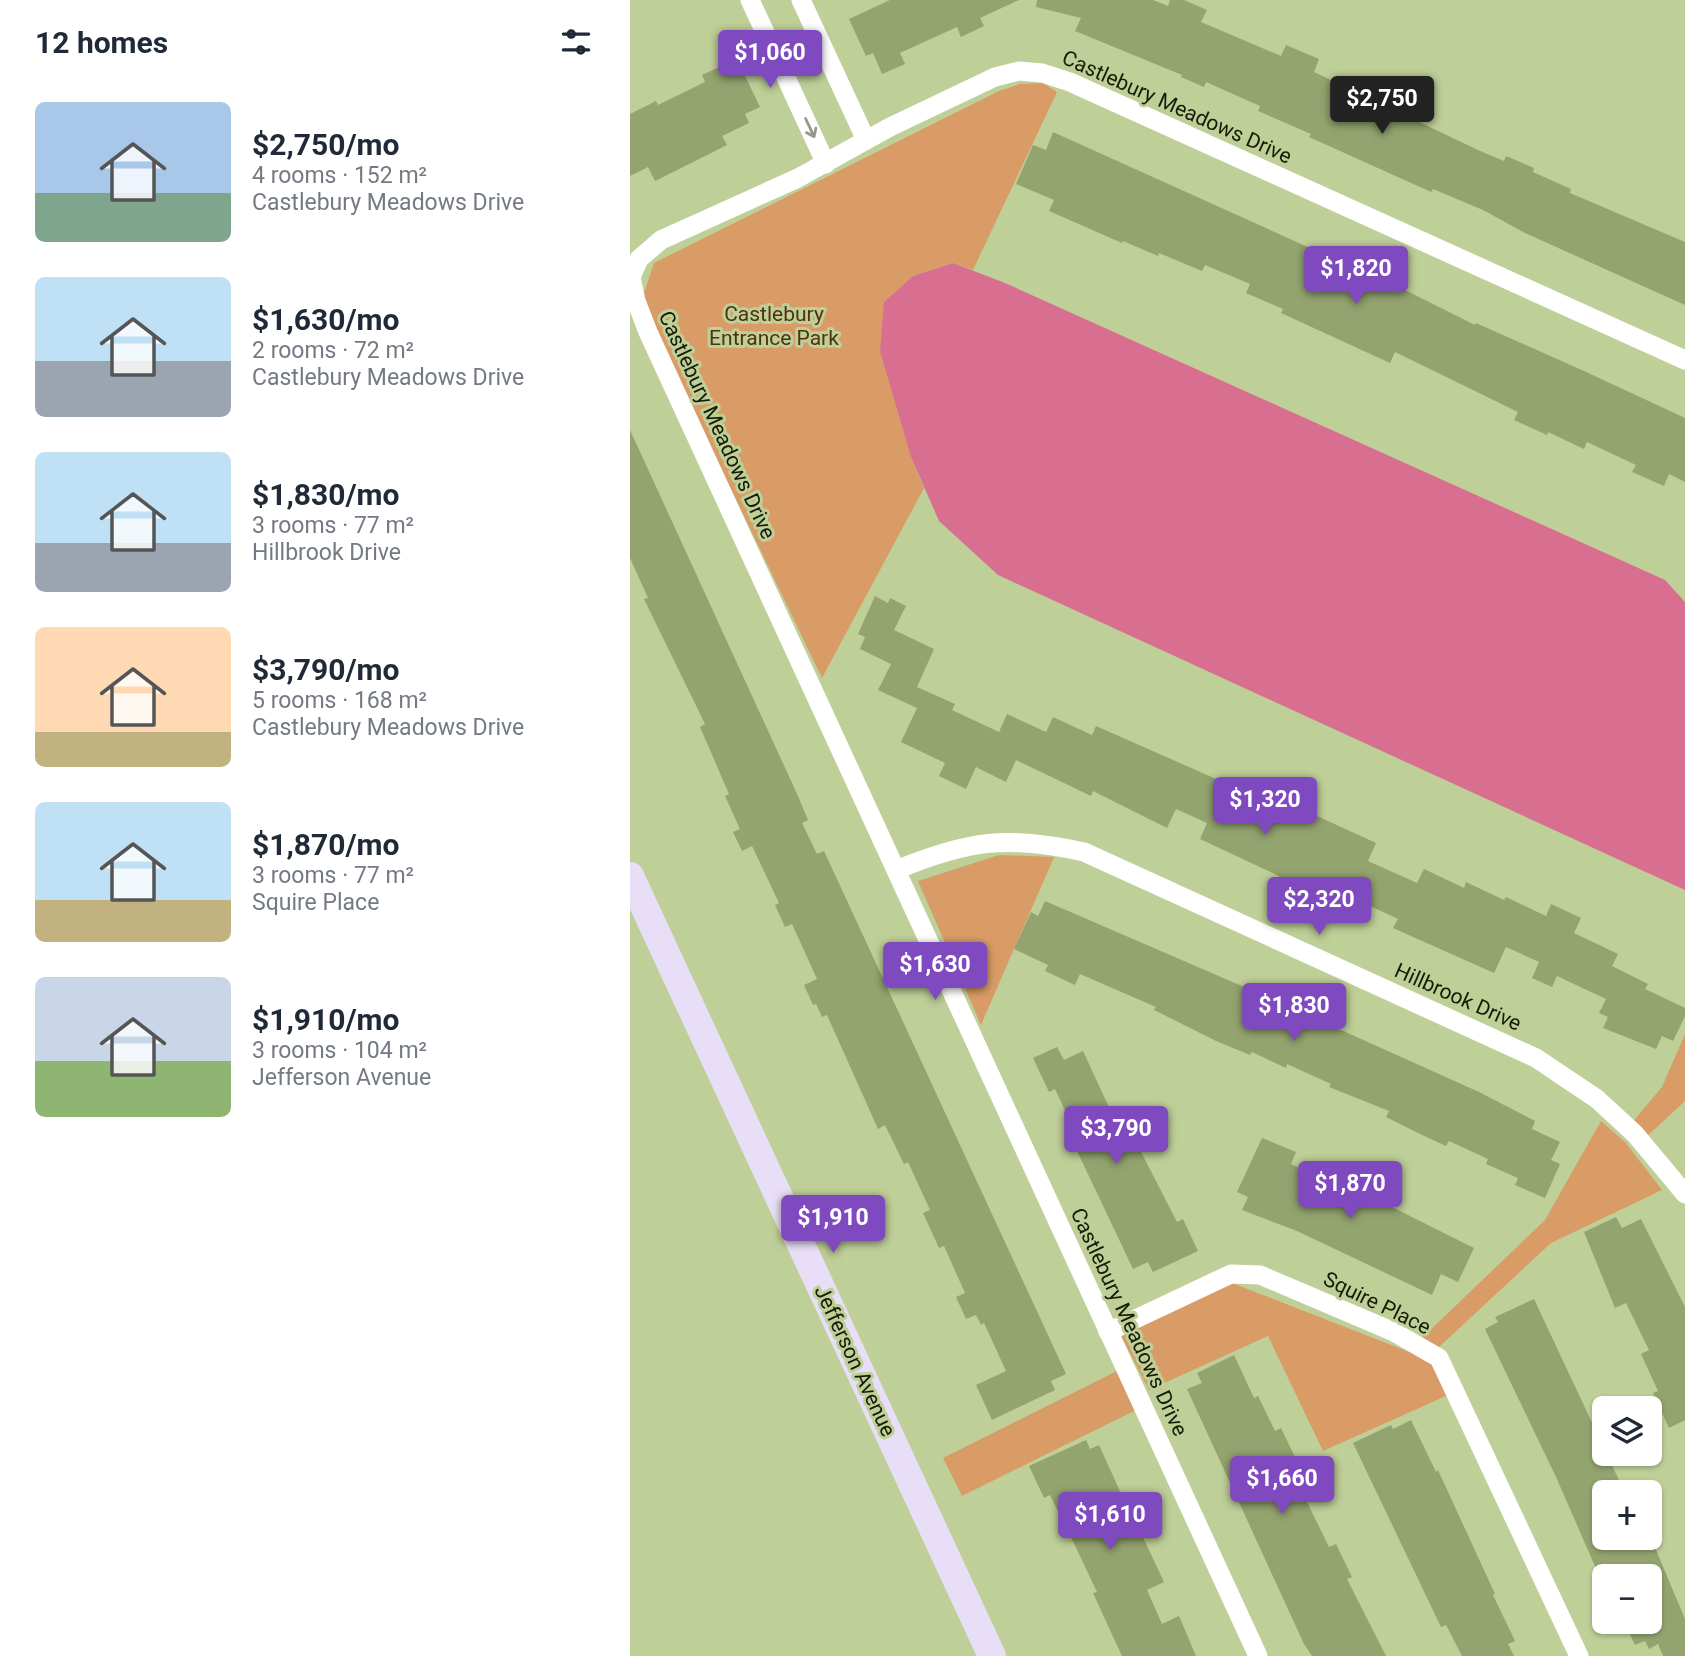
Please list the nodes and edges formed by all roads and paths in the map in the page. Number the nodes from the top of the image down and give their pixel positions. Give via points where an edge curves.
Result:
1 (750, 0) edge
2 (800, 0) edge
3 (866, 140) junction
4 (826, 164) junction
5 (1685, 360) edge
6 (896, 870) junction
7 (630, 876) edge
8 (1685, 1194) edge
9 (1108, 1332) junction
10 (992, 1656) edge
11 (1258, 1656) edge
12 (1579, 1656) edge

1 -> 4 street
2 - 3 street
3 - 4 street, Castlebury Meadows Drive
3 - 5 street, Castlebury Meadows Drive via 995,77 1020,71 1042,73
4 - 6 street, Castlebury Meadows Drive via 661,240 639,259 631,277 648,331
6 - 8 street, Hillbrook Drive via 970,844 1038,842 1084,852 1536,1058 1597,1099
6 - 9 street, Castlebury Meadows Drive
7 - 10 street, Jefferson Avenue
9 - 11 street, Castlebury Meadows Drive
9 - 12 street, Squire Place via 1231,1274 1259,1275 1394,1332 1439,1358

